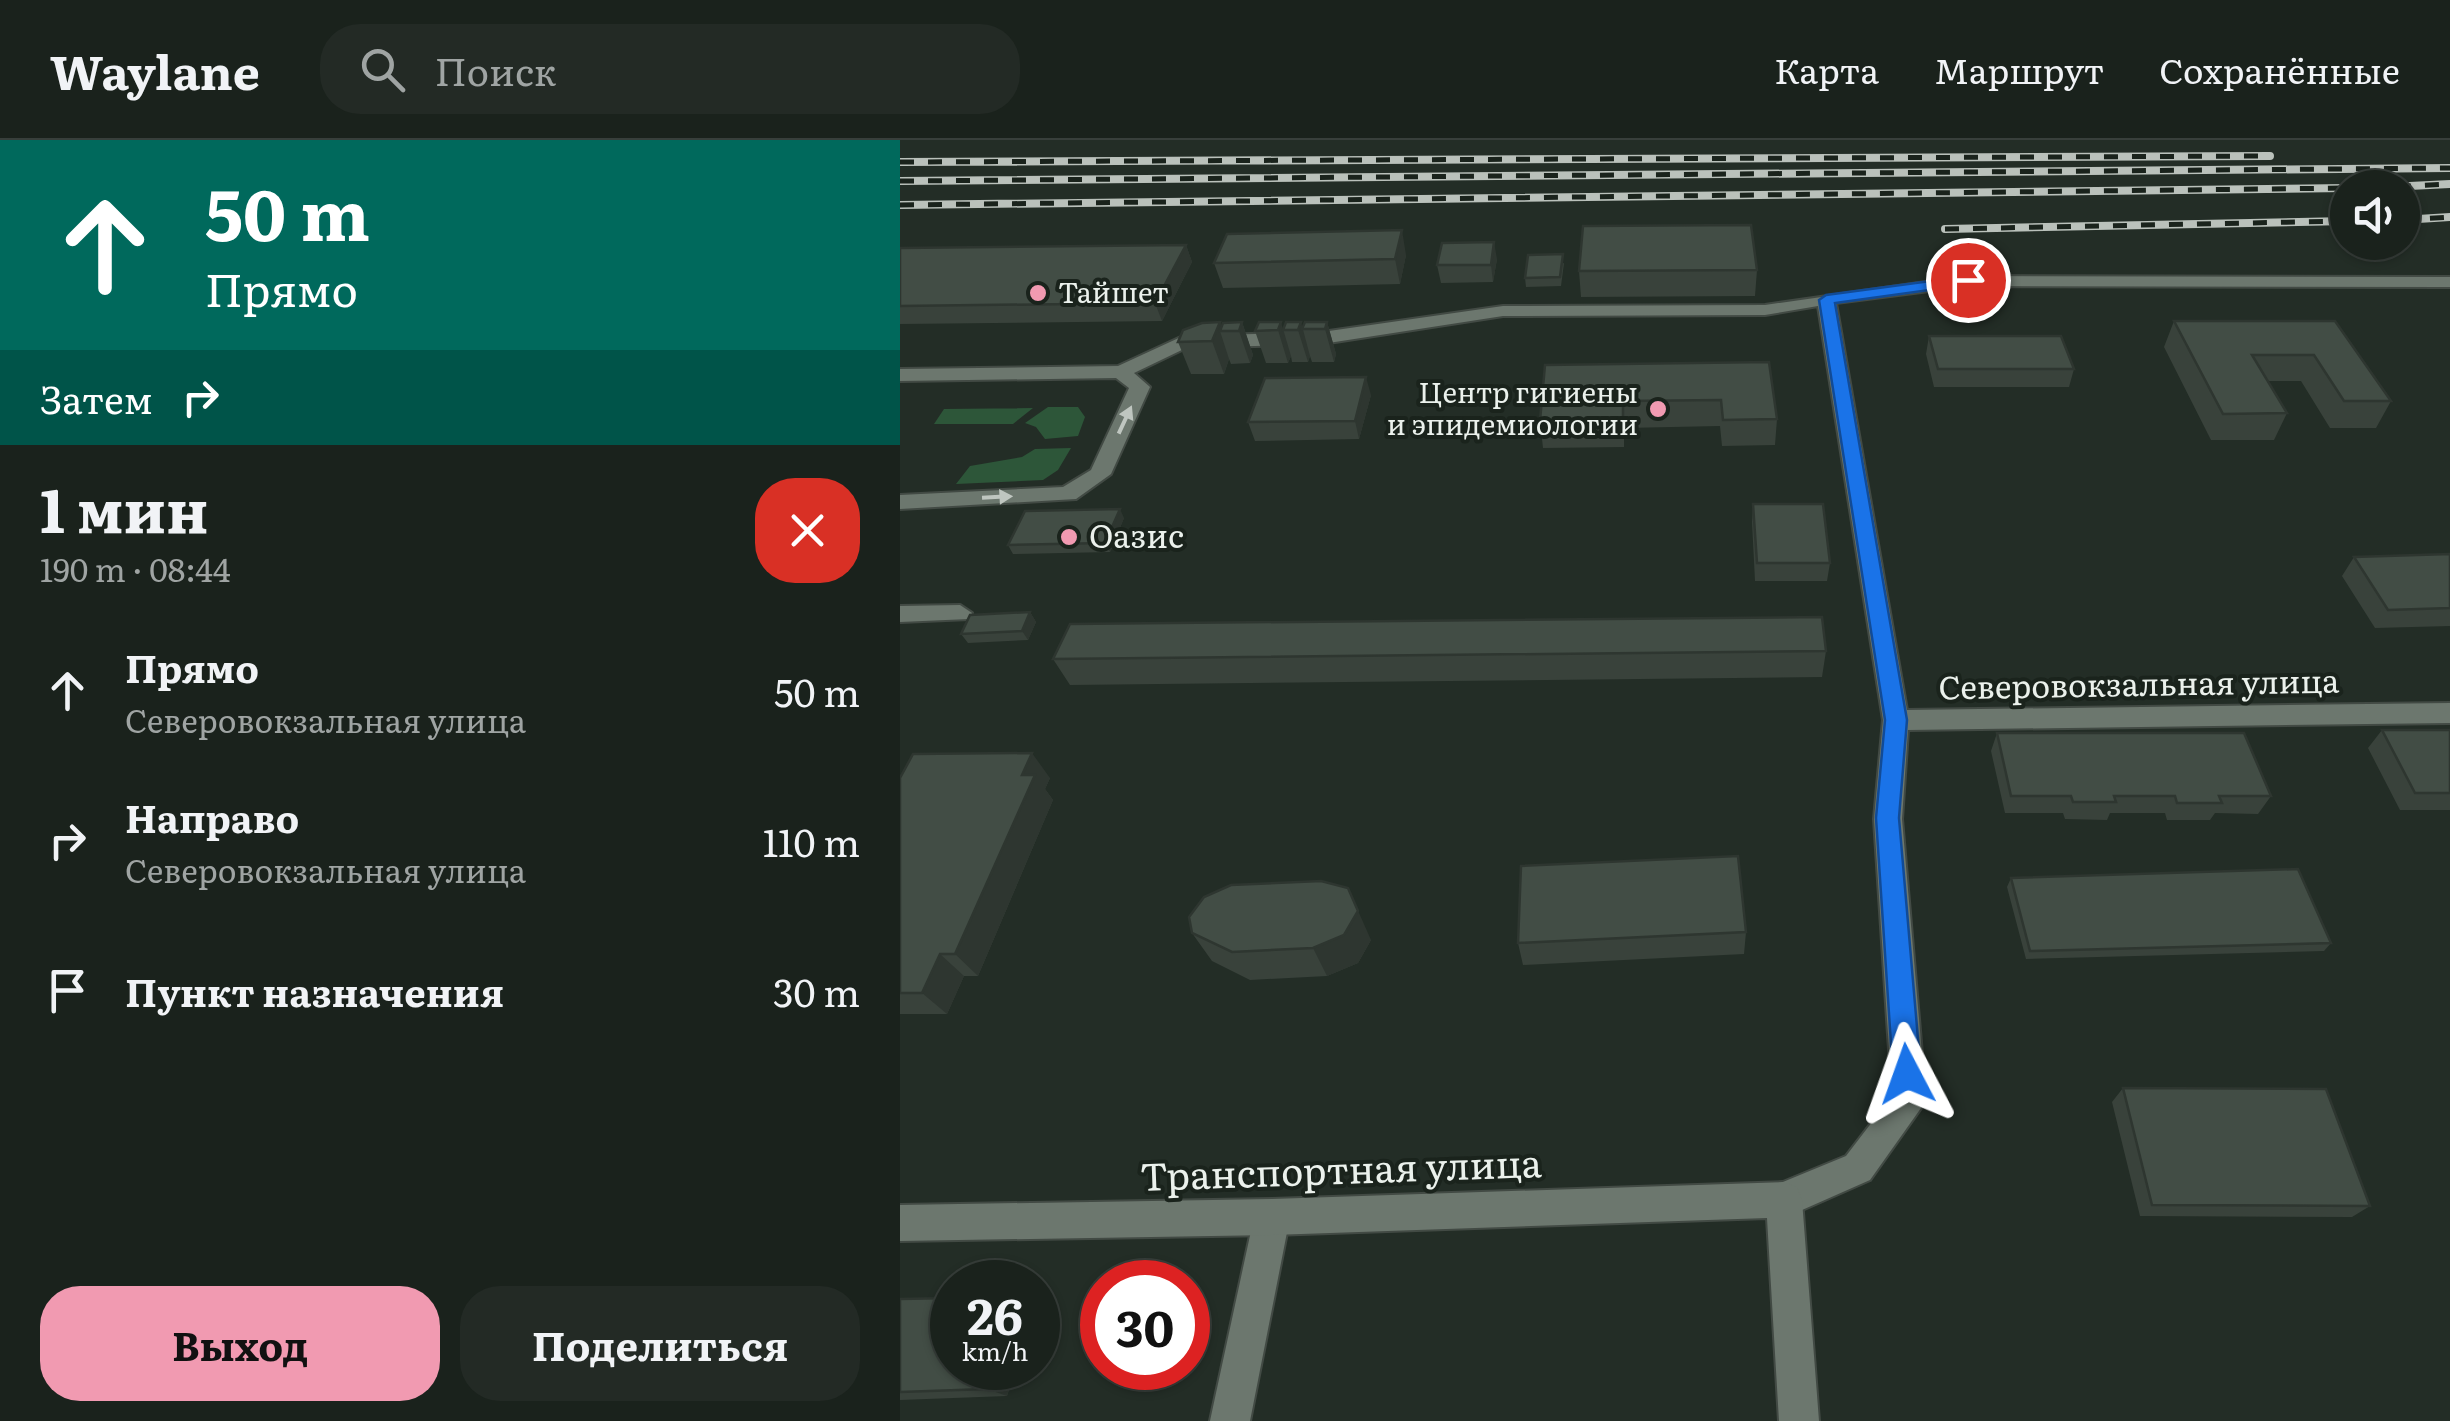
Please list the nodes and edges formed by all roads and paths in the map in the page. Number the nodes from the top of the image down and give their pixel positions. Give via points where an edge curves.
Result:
1 (2450, 282) edge
2 (1826, 300) junction
3 (1121, 372) junction
4 (900, 375) edge
5 (900, 502) edge
6 (960, 613) dead end
7 (900, 614) edge
8 (2450, 714) edge
9 (1896, 720) junction
10 (1784, 1200) junction
11 (1272, 1217) junction
12 (900, 1223) edge
13 (1230, 1421) edge
14 (1799, 1421) edge

1 - 2 street via 1968,280
2 - 3 street via 1764,310 1503,312 1322,338 1183,342
2 - 9 street, Северовокзальная улица
3 - 4 street
5 -> 3 street via 1068,494 1100,474 1140,387
6 - 7 street
8 - 9 street, Северовокзальная улица
9 - 10 street via 1888,818 1909,1101 1858,1168
10 - 11 street, Транспортная улица
10 - 14 street
11 - 12 street, Транспортная улица
11 - 13 street

